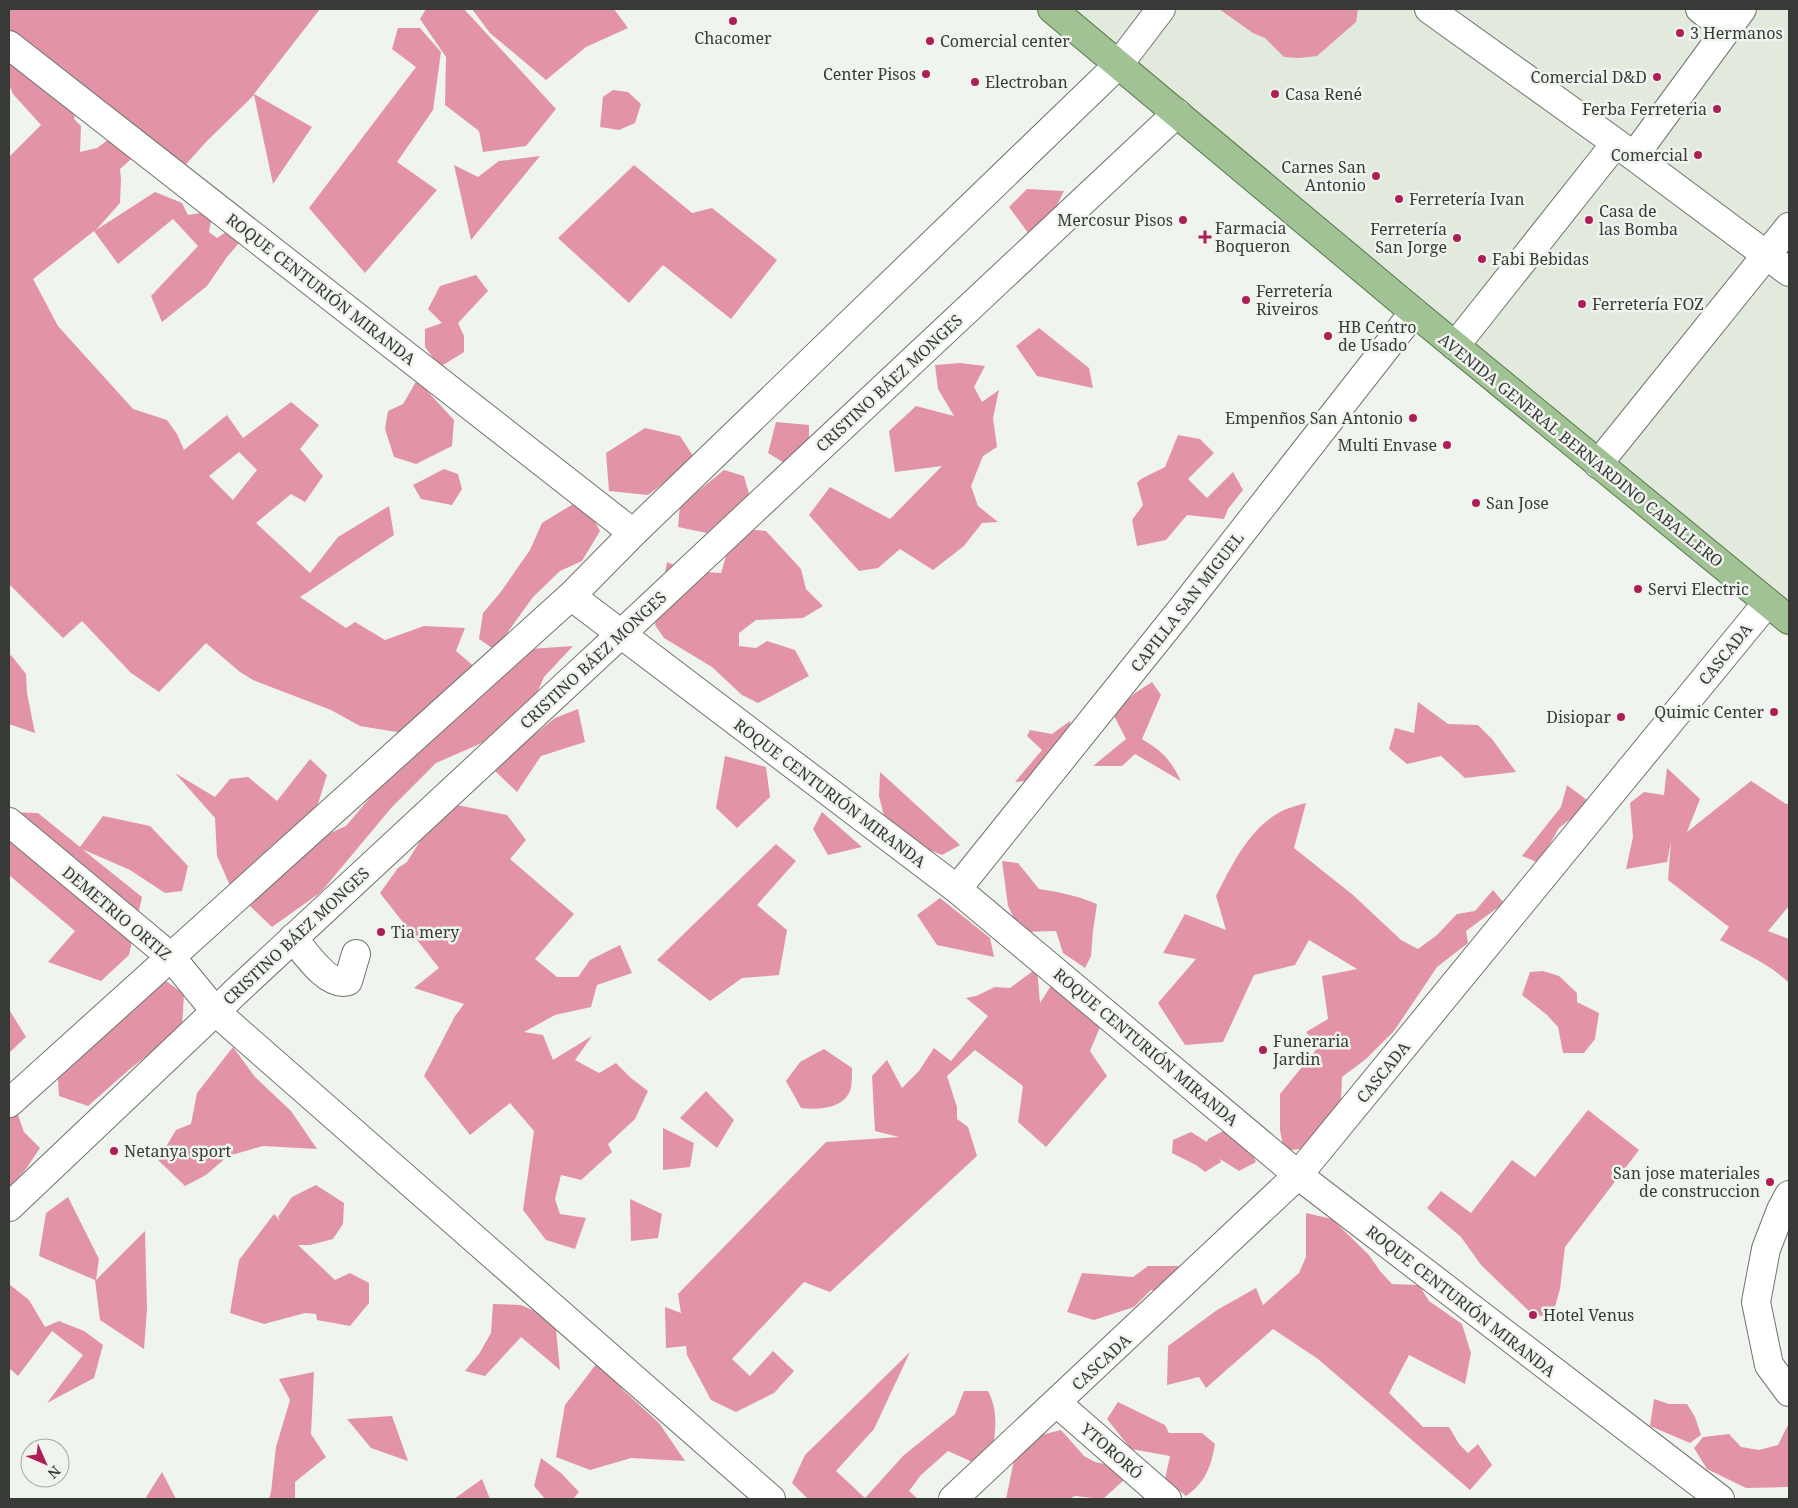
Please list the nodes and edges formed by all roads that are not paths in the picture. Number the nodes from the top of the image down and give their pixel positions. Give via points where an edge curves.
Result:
1 (1052, 9) edge
2 (1161, 9) edge
3 (1429, 9) edge
4 (1700, 9) edge
5 (1734, 19) edge
6 (9, 45) edge
7 (1119, 64) junction
8 (1177, 113) junction
9 (1625, 150) junction
10 (1789, 227) edge
11 (1767, 254) junction
12 (1789, 272) edge
13 (1414, 312) junction
14 (1455, 346) junction
15 (1598, 464) junction
16 (633, 533) junction
17 (571, 596) junction
18 (1767, 603) junction
19 (1789, 620) edge
20 (621, 634) junction
21 (9, 822) edge
22 (957, 889) junction
23 (293, 938) junction
24 (356, 954) dead end
25 (170, 957) junction
26 (216, 1012) junction
27 (9, 1103) edge
28 (1298, 1175) junction
29 (1789, 1195) edge
30 (9, 1207) edge
31 (1789, 1392) edge
32 (1057, 1403) junction
33 (771, 1499) edge
34 (954, 1499) edge
35 (1167, 1499) edge
36 (1720, 1499) edge

1 - 7 main road, AVENIDA GENERAL BERNARDINO CABALLERO
2 - 7 street
3 - 9 street
4 - 5 street
5 - 9 street
6 - 16 street, ROQUE CENTURIÓN MIRANDA
7 - 8 main road, AVENIDA GENERAL BERNARDINO CABALLERO
7 - 16 street
8 - 13 main road, AVENIDA GENERAL BERNARDINO CABALLERO
8 - 20 street, CRISTINO BÁEZ MONGES
9 - 11 street
9 - 14 street
10 - 11 street
11 - 12 street
11 - 15 street
13 - 14 main road, AVENIDA GENERAL BERNARDINO CABALLERO
13 - 22 street, CAPILLA SAN MIGUEL
14 - 15 main road, AVENIDA GENERAL BERNARDINO CABALLERO
15 - 18 main road, AVENIDA GENERAL BERNARDINO CABALLERO
16 - 17 street
17 - 20 street, ROQUE CENTURIÓN MIRANDA
17 - 25 street
18 - 19 main road, AVENIDA GENERAL BERNARDINO CABALLERO
18 - 28 street, CASCADA
20 - 22 street, ROQUE CENTURIÓN MIRANDA
20 - 23 street, CRISTINO BÁEZ MONGES
21 - 25 street, DEMETRIO ORTIZ
22 - 28 street, ROQUE CENTURIÓN MIRANDA
23 - 24 street via 317,967 342,983 348,981
23 - 26 street, CRISTINO BÁEZ MONGES
25 - 26 street, DEMETRIO ORTIZ
25 - 27 street
26 - 30 street, CRISTINO BÁEZ MONGES
26 - 33 street, DEMETRIO ORTIZ
28 - 32 street, CASCADA
28 - 36 street, ROQUE CENTURIÓN MIRANDA
29 - 31 street via 1766,1249 1756,1302 1769,1365
32 - 34 street, CASCADA
32 - 35 street, YTORORÓ

